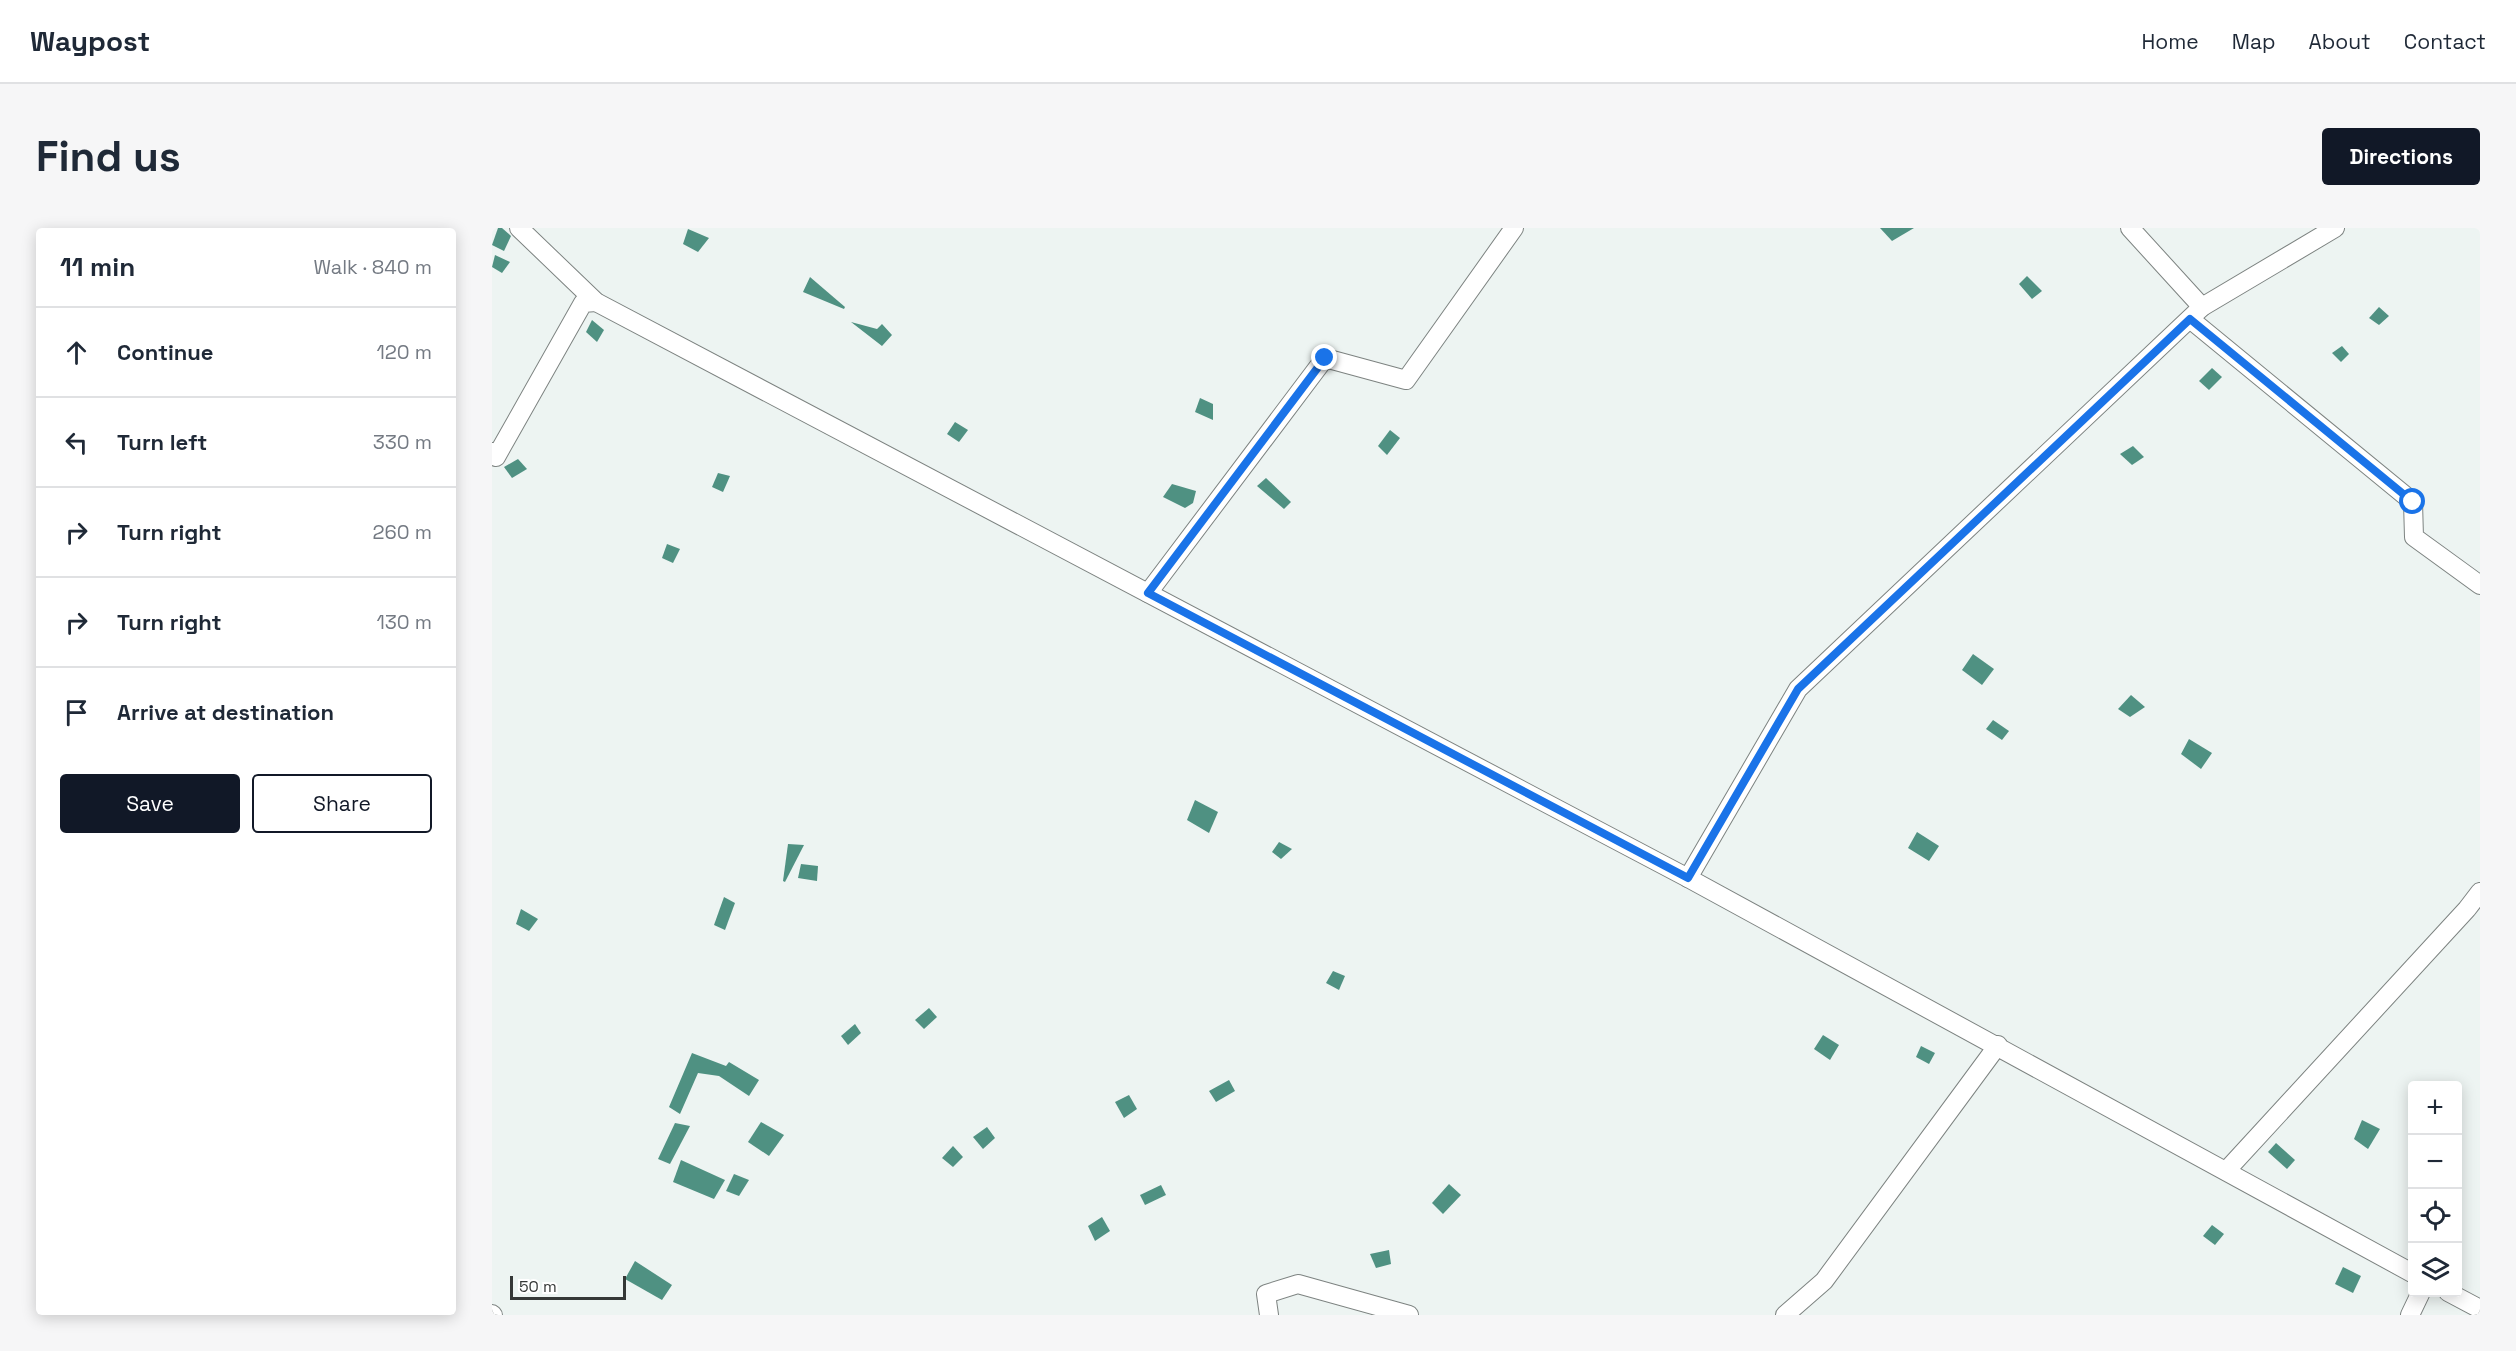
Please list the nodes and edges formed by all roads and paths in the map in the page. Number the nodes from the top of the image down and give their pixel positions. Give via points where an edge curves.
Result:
1 (519, 228) edge
2 (1514, 228) edge
3 (2130, 228) edge
4 (2335, 228) edge
5 (596, 302) junction
6 (2196, 313) junction
7 (492, 452) edge
8 (2480, 585) edge
9 (1148, 593) junction
10 (1688, 878) junction
11 (2480, 892) edge
12 (1998, 1046) junction
13 (2226, 1171) junction
14 (2408, 1272) edge
15 (2419, 1297) edge
16 (2456, 1297) edge
17 (2480, 1309) edge
18 (1269, 1315) edge
19 (1409, 1315) edge
20 (1785, 1315) edge
21 (2410, 1315) edge

1 - 5 street
2 - 9 street via 1406,380 1325,358
3 - 6 street
4 - 6 street
5 - 7 street via 583,303 496,457
5 - 9 street
6 - 8 street via 2413,502 2414,537
6 - 10 street via 1798,689
9 - 10 street
10 - 12 street
11 - 13 street
12 - 13 street
12 - 20 street via 1824,1281
13 - 14 street
15 - 21 street
16 - 17 street
18 - 19 street via 1266,1294 1298,1284

